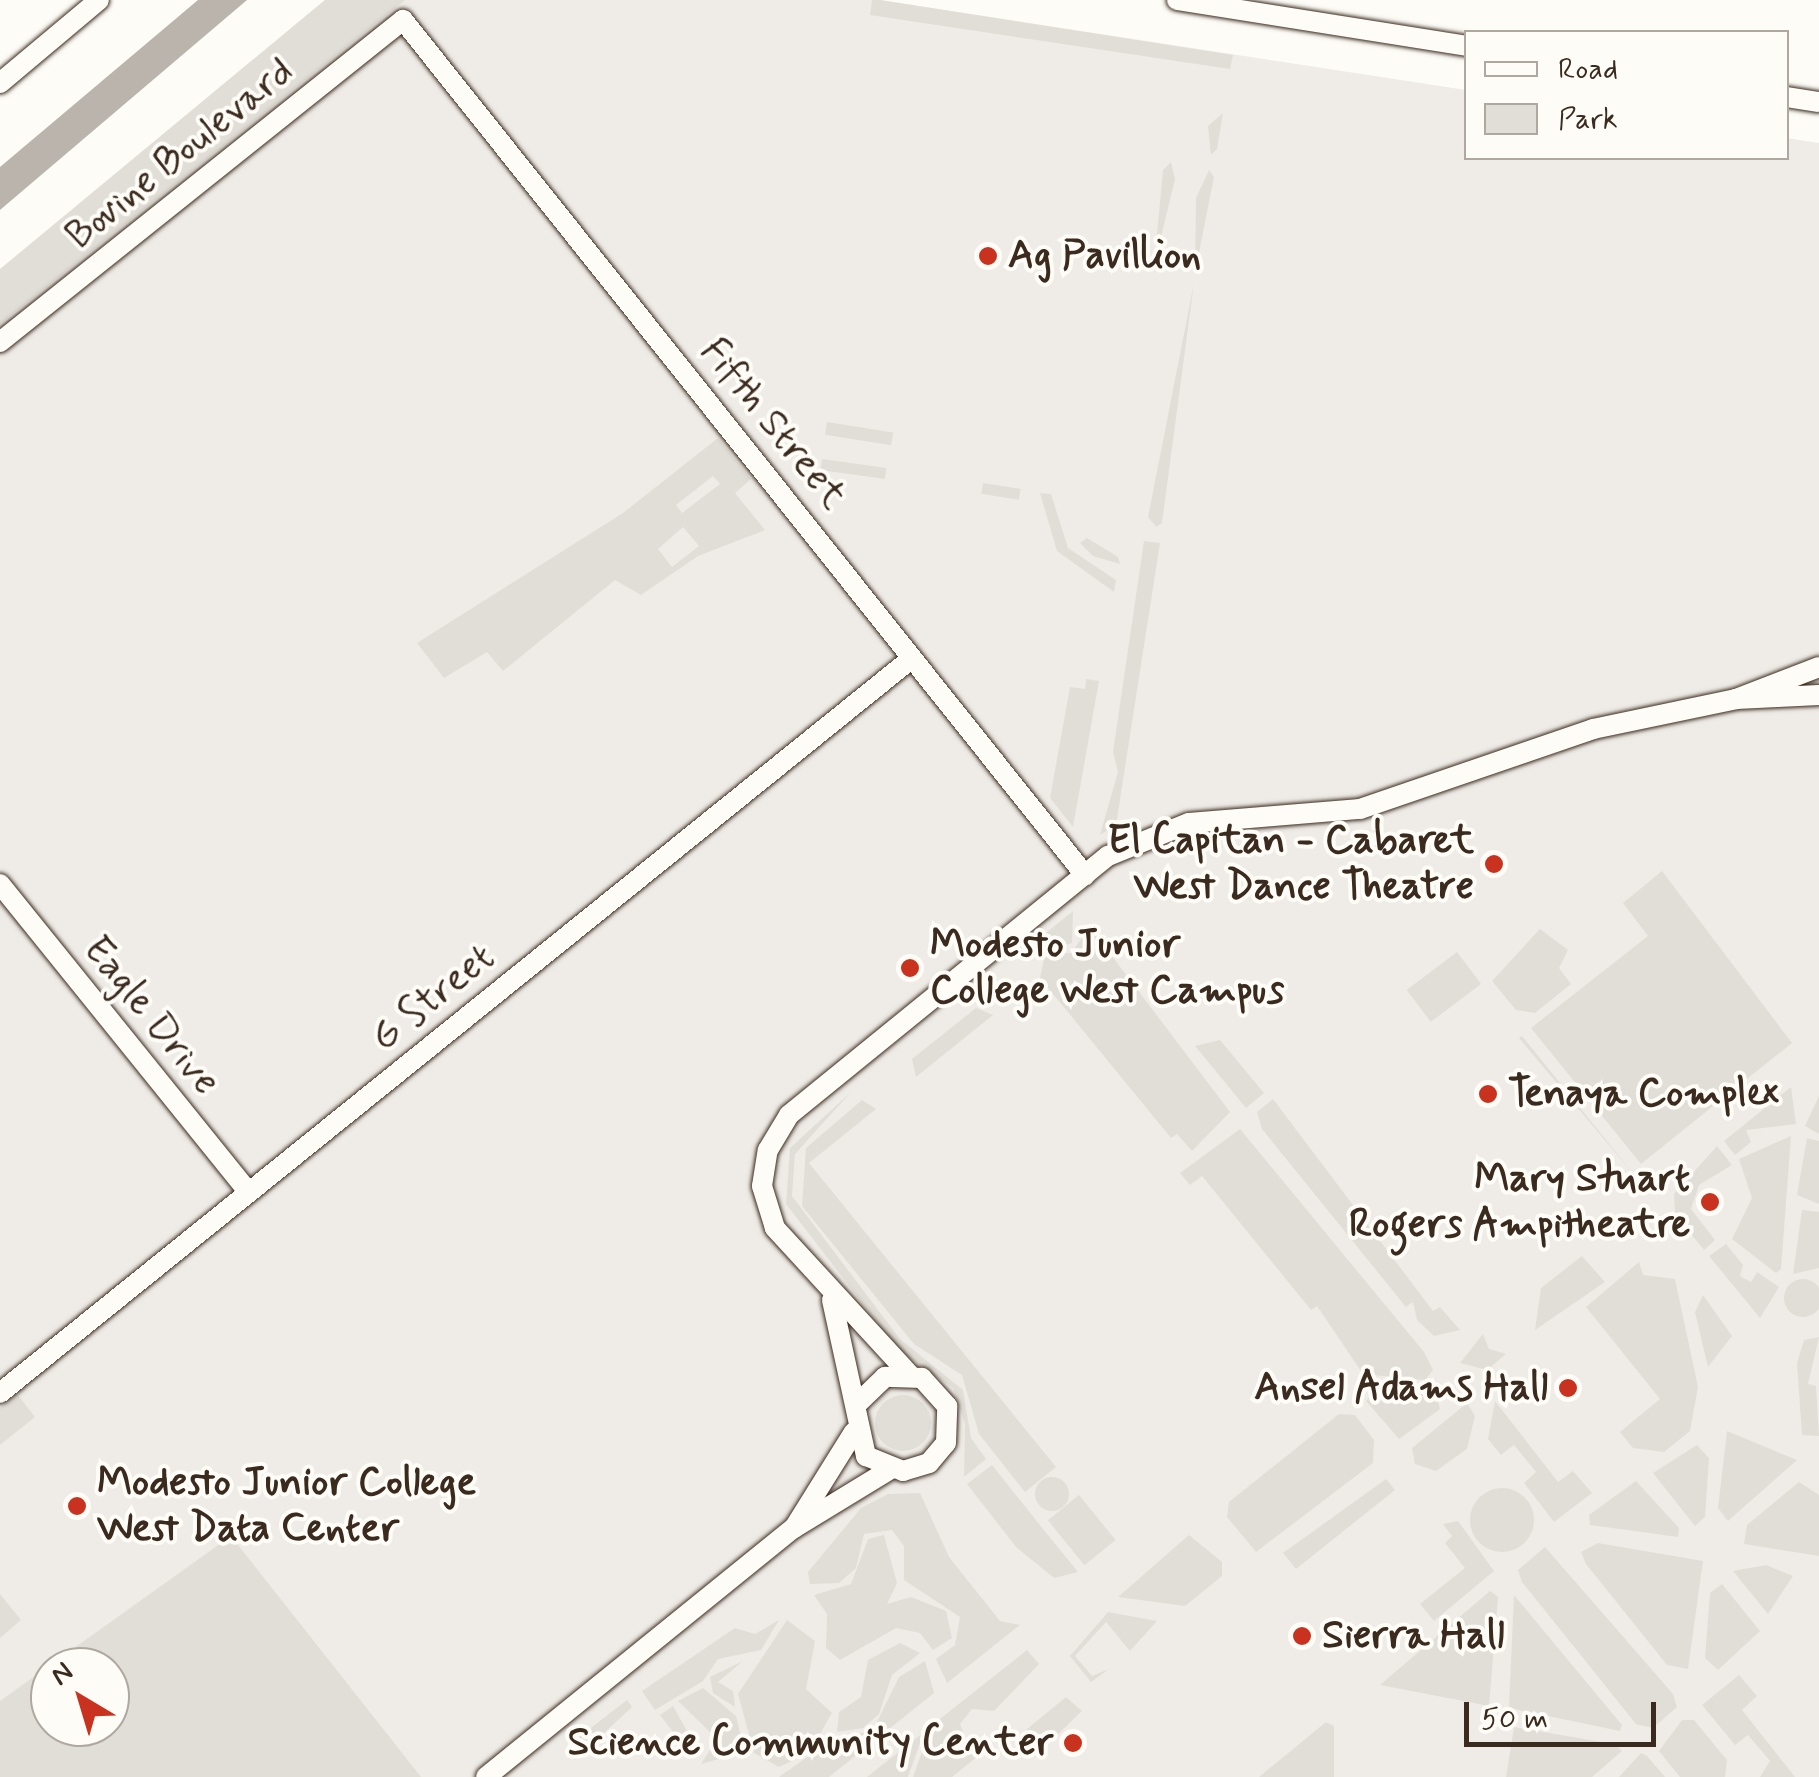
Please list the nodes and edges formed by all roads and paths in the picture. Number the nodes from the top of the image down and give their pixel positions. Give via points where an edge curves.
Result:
1 (98, 0) edge
2 (1176, 0) edge
3 (403, 20) joint
4 (1464, 46) edge
5 (0, 83) edge
6 (1789, 97) edge
7 (1819, 102) edge
8 (0, 342) edge
9 (911, 658) junction
10 (1819, 667) edge
11 (1819, 695) edge
12 (1736, 699) junction
13 (1085, 875) junction
14 (0, 884) edge
15 (248, 1192) junction
16 (832, 1300) junction
17 (910, 1375) junction
18 (0, 1393) edge
19 (856, 1404) junction
20 (854, 1432) junction
21 (889, 1470) junction
22 (794, 1528) junction
23 (486, 1777) edge

1 - 5 street
2 - 4 street
3 - 8 street, Bovine Boulevard
3 - 9 street, Fifth Street
6 - 7 street
9 - 13 street, Fifth Street
9 - 15 street, G Street
10 - 12 street
11 - 12 street
12 - 13 street via 1520,747 1360,808 1162,828
13 - 16 street via 778,1128 762,1173 768,1214
14 - 15 street, Eagle Drive
15 - 18 street, G Street
16 - 17 street
16 - 19 street
17 - 19 street via 874,1383
17 - 21 street via 942,1395 950,1431 929,1463
19 - 20 street
20 - 21 street via 866,1456
20 - 22 street
21 - 22 street
22 - 23 street

